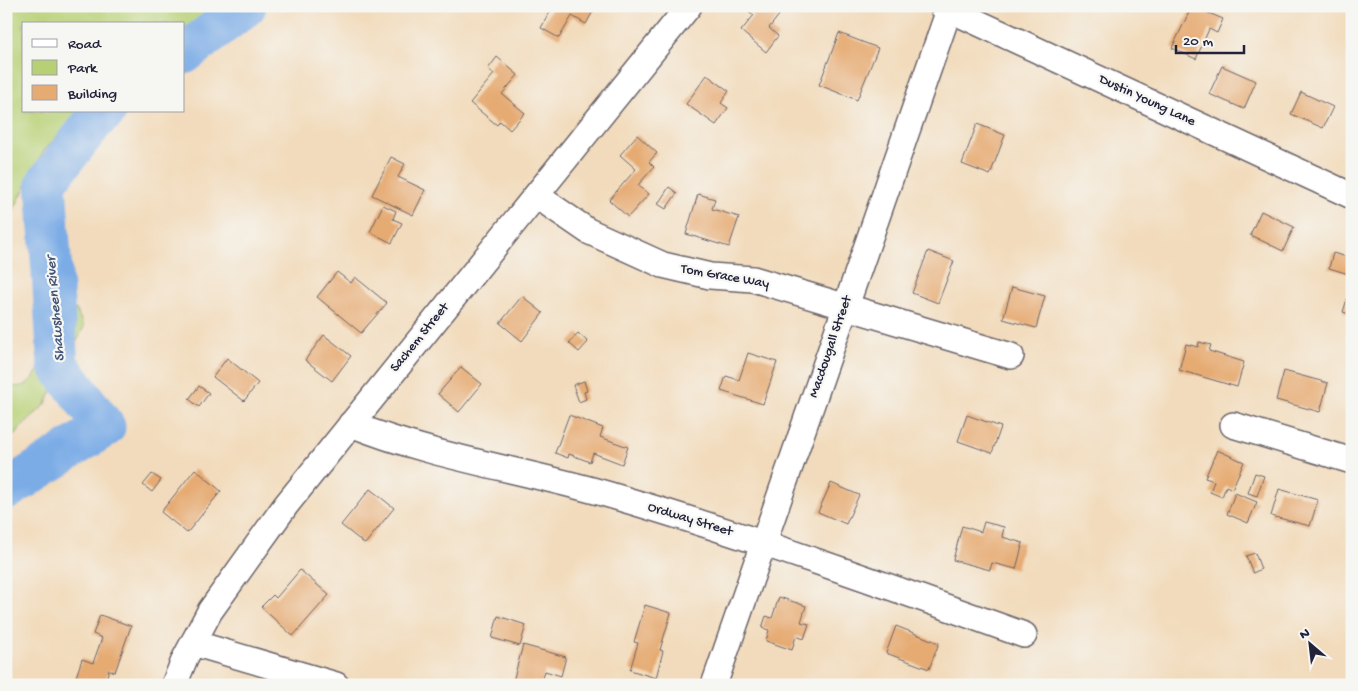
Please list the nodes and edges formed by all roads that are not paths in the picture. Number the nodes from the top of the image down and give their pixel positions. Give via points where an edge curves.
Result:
1 (689, 6) edge
2 (945, 8) edge
3 (536, 196) junction
4 (1352, 196) edge
5 (845, 306) junction
6 (1011, 356) dead end
7 (351, 424) junction
8 (1233, 425) dead end
9 (1352, 461) edge
10 (762, 542) junction
11 (1024, 635) dead end
12 (193, 643) junction
13 (174, 685) edge
14 (336, 685) edge
15 (714, 685) edge

1 - 3 street, Sachem Street
2 - 4 street, Dustin Young Lane
2 - 5 street, Macdougall Street
3 - 5 street, Tom Grace Way via 588,231 663,265 710,276 753,279
3 - 7 street, Sachem Street
5 - 6 street, Tom Grace Way
5 - 10 street, Macdougall Street
7 - 10 street, Ordway Street via 441,453 612,496
7 - 12 street, Sachem Street via 286,505 225,590
8 - 9 street
10 - 11 street, Ordway Street
10 - 15 street, Macdougall Street
12 - 13 street, Sachem Street
12 - 14 street

